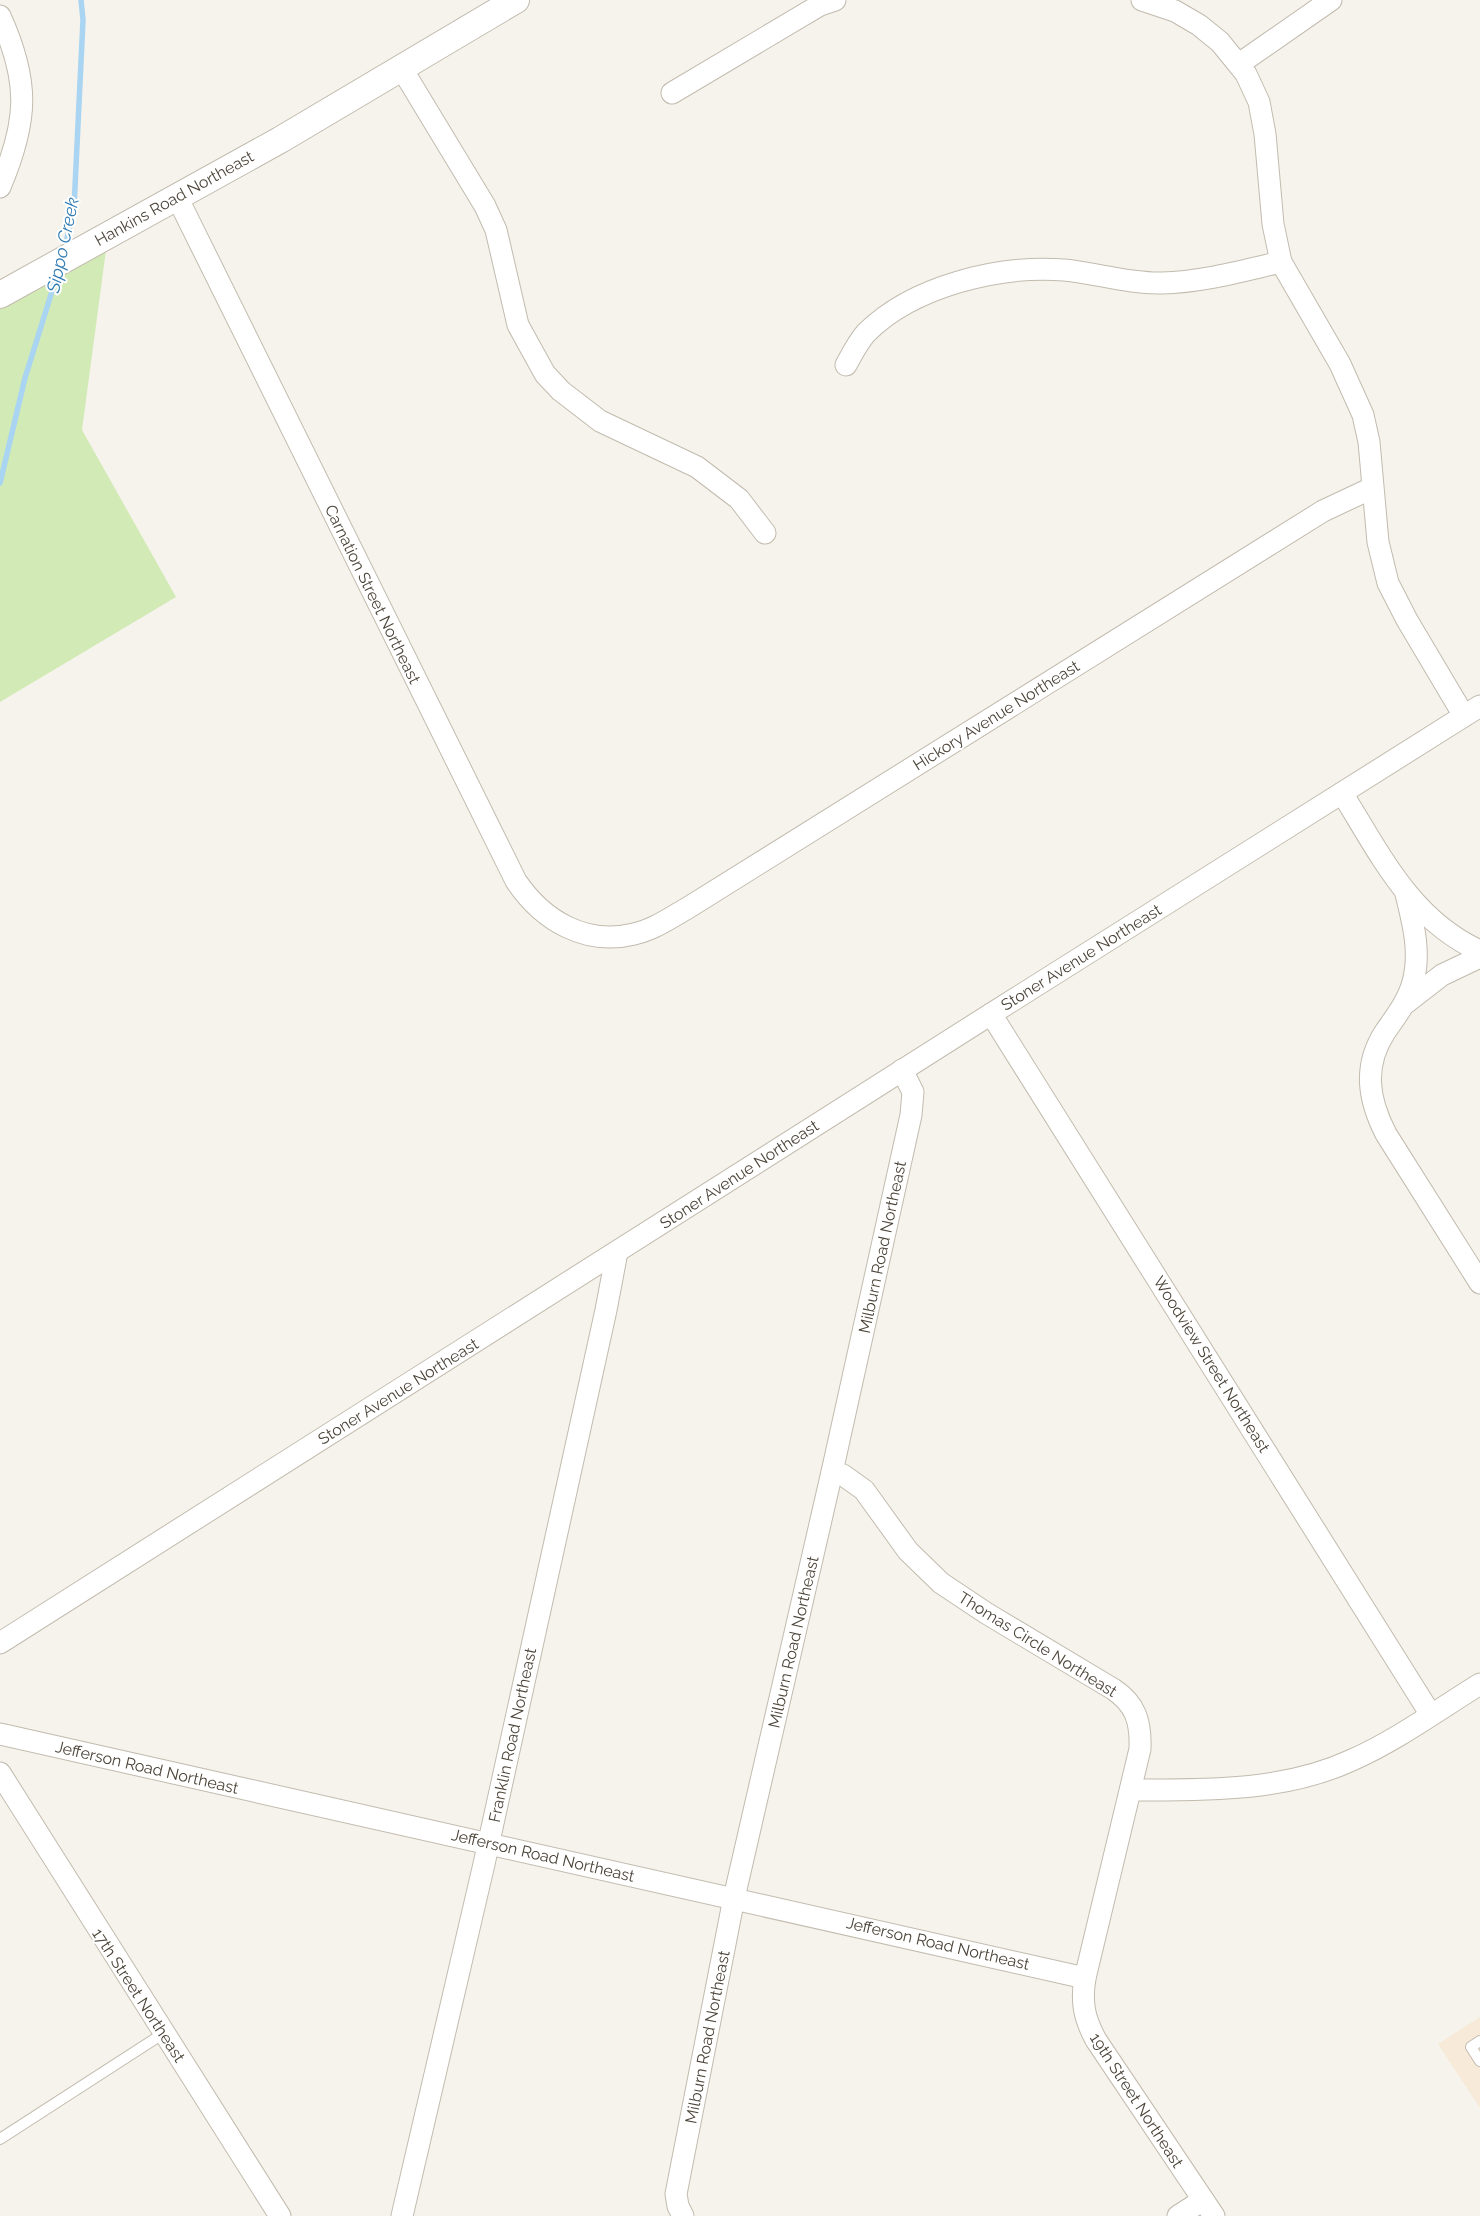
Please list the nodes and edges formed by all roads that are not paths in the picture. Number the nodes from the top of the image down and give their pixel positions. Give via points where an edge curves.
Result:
1 (516, 0) edge
2 (830, 0) edge
3 (835, 0) edge
4 (1142, 0) edge
5 (1331, 0) edge
6 (0, 16) edge
7 (1239, 64) junction
8 (402, 69) junction
9 (672, 93) dead end
10 (0, 187) edge
11 (177, 196) junction
12 (1281, 262) junction
13 (10, 290) edge
14 (846, 365) dead end
15 (1372, 488) junction
16 (765, 534) dead end
17 (1472, 711) edge
18 (1342, 793) junction
19 (1406, 894) junction
20 (618, 937) joint
21 (1480, 951) edge
22 (1480, 957) edge
23 (1404, 1005) junction
24 (991, 1014) junction
25 (902, 1070) junction
26 (617, 1252) junction
27 (1480, 1283) edge
28 (832, 1472) junction
29 (0, 1643) edge
30 (1480, 1684) edge
31 (1431, 1715) junction
32 (0, 1734) edge
33 (0, 1773) edge
34 (1131, 1790) junction
35 (489, 1843) junction
36 (734, 1898) junction
37 (1085, 1978) junction
38 (164, 2033) junction
39 (1480, 2041) edge
40 (1480, 2061) edge
41 (0, 2139) edge
42 (1209, 2208) edge
43 (280, 2216) edge
44 (402, 2216) edge
45 (683, 2216) edge
46 (1178, 2216) edge

1 - 8 street, Hankins Road Northeast
2 - 3 street
2 - 9 street
4 - 7 street via 1176,11 1199,25
5 - 7 street
6 - 10 street via 17,60 23,99 19,134
7 - 12 street via 1259,102 1262,116 1273,224
8 - 11 street, Hankins Road Northeast
8 - 16 street via 485,206 500,246 518,325 545,374 561,391 600,421 697,467 739,499
11 - 13 street, Hankins Road Northeast
11 - 20 street, Carnation Street Northeast via 516,881 532,903 565,927 591,936
12 - 14 street via 1192,282 1160,283 1062,270 981,276 905,305 865,334
12 - 15 street via 1353,389 1369,442
15 - 17 street via 1378,542 1388,583 1407,620
15 - 20 street, Hickory Avenue Northeast via 1323,510 686,910 650,929
17 - 18 street, Stoner Avenue Northeast
18 - 19 street
18 - 24 street, Stoner Avenue Northeast
19 - 21 street via 1441,927
19 - 23 street via 1415,936 1416,964
22 - 23 street via 1436,979
23 - 27 street via 1384,1034 1371,1063 1372,1102 1386,1134
24 - 25 street, Stoner Avenue Northeast
24 - 31 street, Woodview Street Northeast
25 - 26 street, Stoner Avenue Northeast
25 - 28 street, Milburn Road Northeast via 913,1092 911,1115
26 - 29 street, Stoner Avenue Northeast
26 - 35 street, Franklin Road Northeast
28 - 34 street, Thomas Circle Northeast via 844,1475 864,1490 908,1551 941,1583 1125,1697 1140,1728 1140,1749
28 - 36 street, Milburn Road Northeast
30 - 31 street
31 - 34 street via 1358,1758 1307,1776 1231,1788
32 - 35 street, Jefferson Road Northeast
33 - 38 street, 17th Street Northeast
34 - 37 street, Thomas Circle Northeast
35 - 36 street, Jefferson Road Northeast
35 - 44 street, Franklin Road Northeast
36 - 37 street, Jefferson Road Northeast
36 - 45 street, Milburn Road Northeast via 676,2194
37 - 42 street, 19th Street Northeast via 1083,2007 1092,2034
38 - 41 lane
38 - 43 street, 17th Street Northeast
39 - 40 lane via 1471,2047
42 - 46 street

